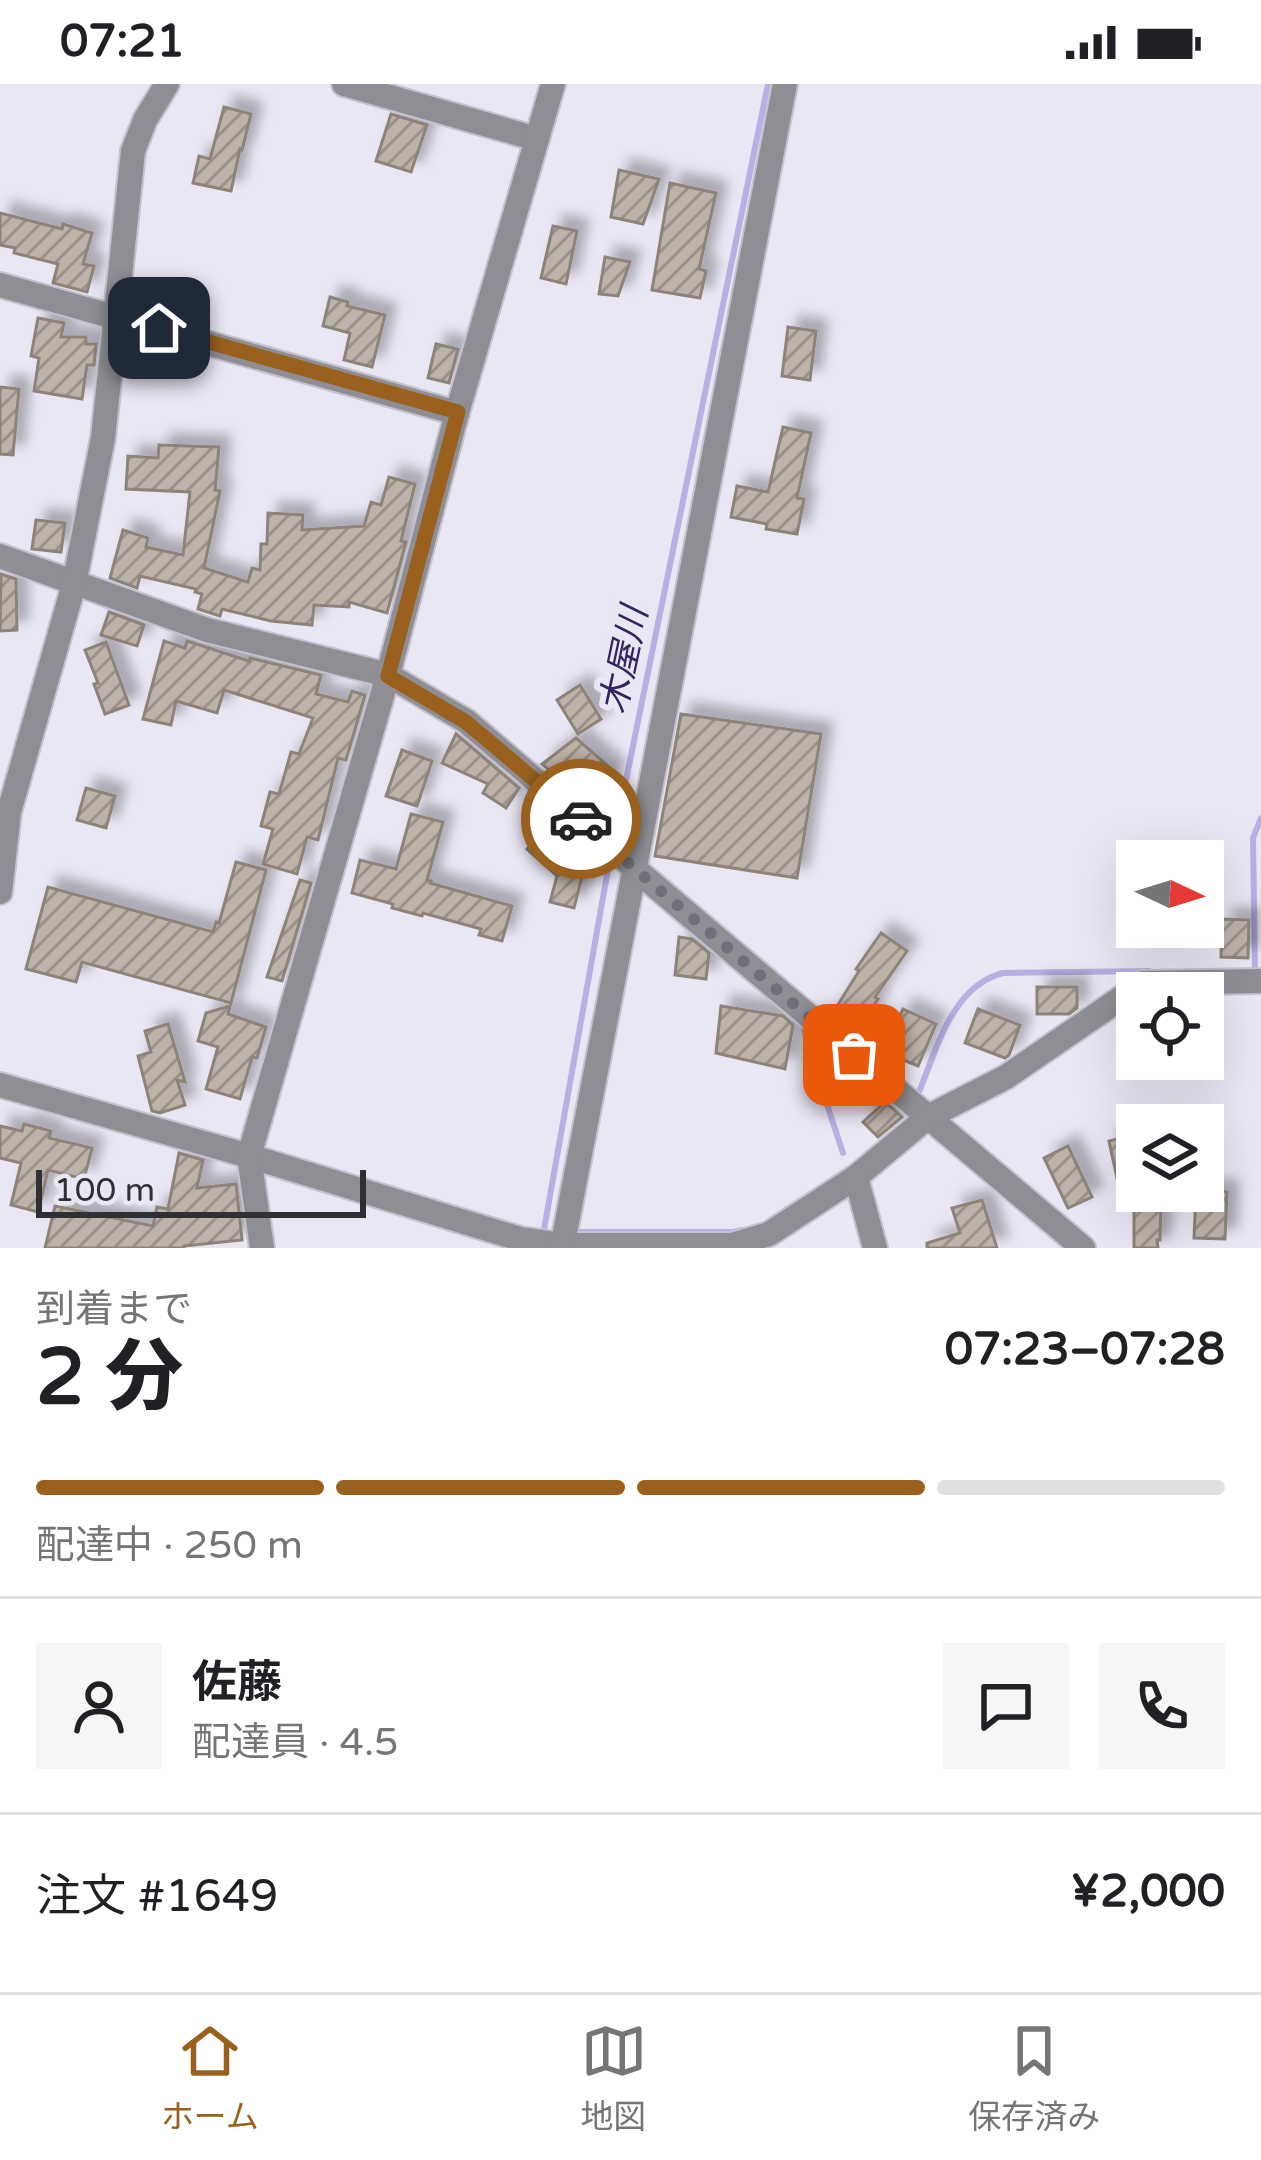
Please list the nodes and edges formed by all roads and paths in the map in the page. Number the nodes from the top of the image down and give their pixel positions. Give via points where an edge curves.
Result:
1 (167, 84) edge
2 (344, 84) edge
3 (553, 84) edge
4 (785, 84) edge
5 (537, 139) junction
6 (0, 285) edge
7 (116, 316) junction
8 (458, 412) junction
9 (0, 556) edge
10 (74, 584) junction
11 (388, 676) junction
12 (635, 869) junction
13 (0, 892) edge
14 (1261, 981) edge
15 (0, 1085) edge
16 (928, 1117) junction
17 (249, 1156) junction
18 (856, 1177) junction
19 (562, 1246) edge
20 (262, 1248) edge
21 (875, 1248) edge
22 (1083, 1248) edge

1 - 7 street via 133,151
2 - 5 street
3 - 5 street
4 - 12 street
5 - 8 street
6 - 7 street
7 - 8 street
7 - 10 street via 104,438
8 - 11 street
9 - 10 street
10 - 11 street via 207,630
10 - 13 street via 9,812
11 - 12 street via 466,722
11 - 17 street
12 - 16 street
12 - 19 street
14 - 16 street via 1143,983 1006,1077
15 - 17 street
16 - 18 street
16 - 22 street
17 - 19 street
17 - 20 street
18 - 19 street via 769,1234 732,1245
18 - 21 street

